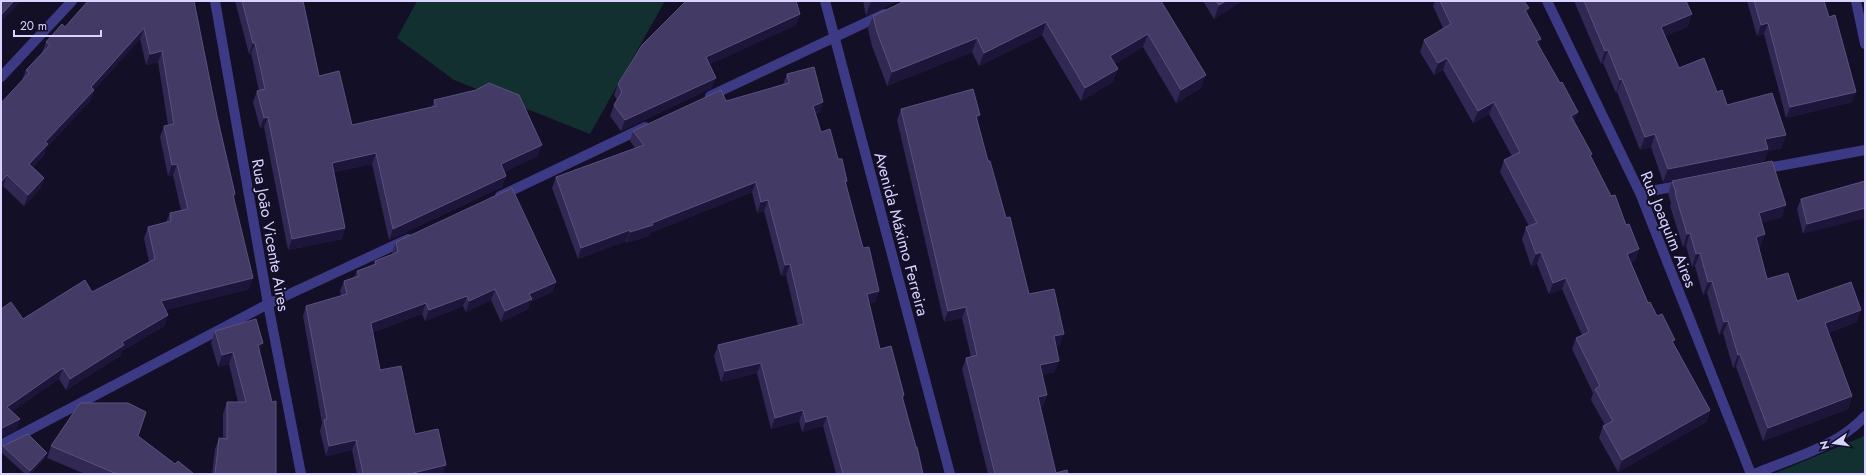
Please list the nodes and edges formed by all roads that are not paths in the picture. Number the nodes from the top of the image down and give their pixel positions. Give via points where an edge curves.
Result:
1 (72, 1) edge
2 (215, 1) edge
3 (825, 1) edge
4 (1547, 1) edge
5 (1856, 1) edge
6 (891, 11) edge
7 (834, 37) junction
8 (1865, 44) edge
9 (1, 77) edge
10 (699, 102) edge
11 (656, 122) edge
12 (1865, 150) edge
13 (1756, 170) edge
14 (1694, 182) edge
15 (1640, 194) junction
16 (492, 200) edge
17 (420, 233) edge
18 (268, 304) junction
19 (1865, 416) edge
20 (1, 445) edge
21 (301, 474) edge
22 (950, 474) edge
23 (1753, 474) edge

1 - 9 street
2 - 18 street, Rua João Vicente Aires
3 - 7 street, Avenida Máximo Ferreira
4 - 15 street, Rua Joaquim Aires
5 - 8 street
6 - 7 street
7 - 10 street
7 - 22 street, Avenida Máximo Ferreira
11 - 16 street
12 - 13 street
14 - 15 street
15 - 23 street, Rua Joaquim Aires
17 - 18 street
18 - 20 street
18 - 21 street, Rua João Vicente Aires
19 - 23 street via 1840,437 1823,446

